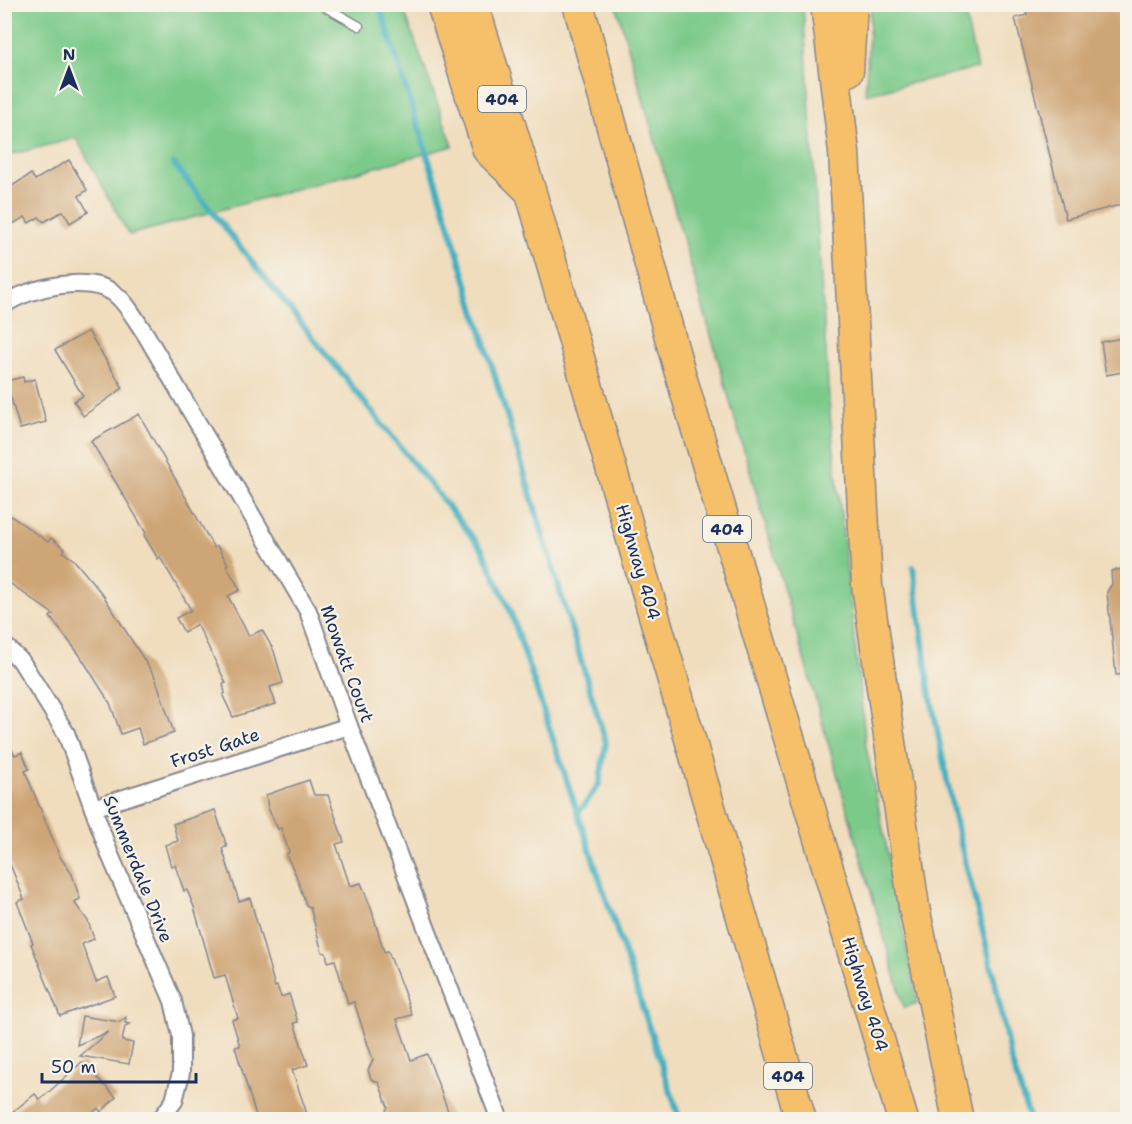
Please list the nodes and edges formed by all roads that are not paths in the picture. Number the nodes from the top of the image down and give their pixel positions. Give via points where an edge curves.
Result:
1 (320, 4) edge
2 (442, 4) edge
3 (473, 4) edge
4 (578, 4) edge
5 (826, 4) edge
6 (852, 4) edge
7 (359, 26) dead end
8 (843, 152) junction
9 (531, 193) junction
10 (4, 305) edge
11 (4, 645) edge
12 (349, 726) junction
13 (93, 808) junction
14 (160, 1119) edge
15 (500, 1119) edge
16 (801, 1119) edge
17 (903, 1119) edge
18 (958, 1119) edge

1 - 7 lane
2 - 9 highway via 488,150
3 - 9 highway, Highway 404 / 404
4 - 17 highway, Highway 404 / 404 via 680,373
5 - 8 highway
6 - 8 highway
8 - 18 highway via 867,585 914,908
9 - 16 highway, Highway 404 / 404
10 - 12 street, Mowatt Court via 32,292 69,284 94,284 115,294 182,394 308,611
11 - 13 street, Summerdale Drive via 21,661 66,733
12 - 13 street, Frost Gate
12 - 15 street, Mowatt Court
13 - 14 street, Summerdale Drive via 173,1001 181,1036 181,1073 174,1101

